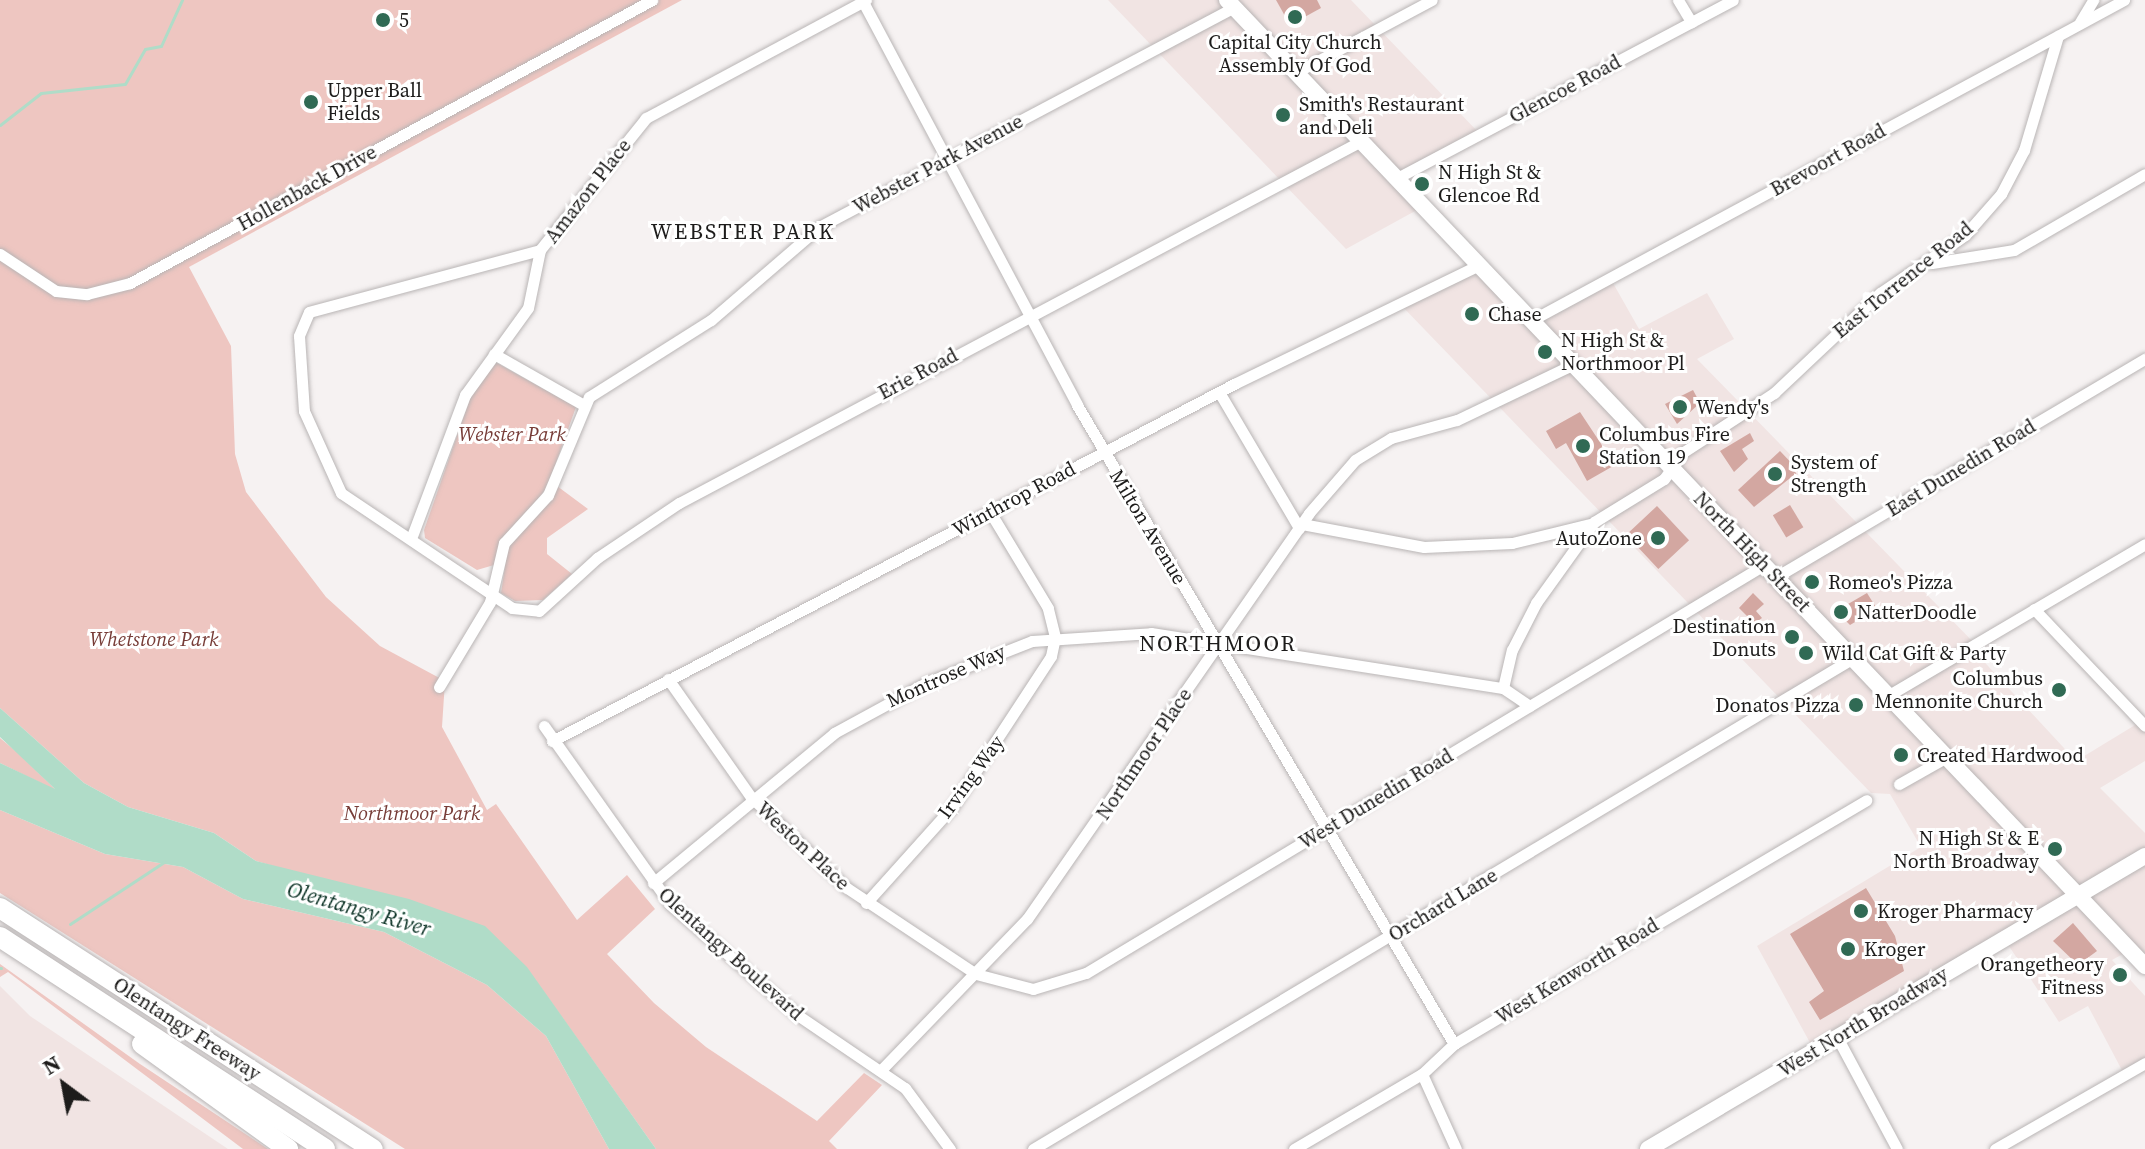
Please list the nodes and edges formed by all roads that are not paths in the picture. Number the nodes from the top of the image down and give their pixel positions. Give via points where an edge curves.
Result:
1 (652, 0) edge
2 (1432, 0) edge
3 (1678, 0) edge
4 (1733, 0) edge
5 (2093, 0) edge
6 (2124, 0) edge
7 (864, 1) edge
8 (1230, 4) edge
9 (1691, 22) junction
10 (2080, 23) junction
11 (2058, 36) junction
12 (1295, 73) junction
13 (1361, 141) junction
14 (945, 159) junction
15 (2145, 174) edge
16 (1397, 178) junction
17 (540, 250) junction
18 (0, 254) edge
19 (1931, 263) junction
20 (1479, 265) junction
21 (1028, 315) junction
22 (1532, 320) junction
23 (494, 354) junction
24 (2145, 359) edge
25 (1574, 364) junction
26 (1219, 392) junction
27 (582, 404) junction
28 (1104, 451) junction
29 (1672, 468) junction
30 (990, 512) junction
31 (1594, 522) junction
32 (1300, 526) junction
33 (412, 536) junction
34 (2145, 544) edge
35 (497, 570) junction
36 (1770, 571) junction
37 (474, 577) junction
38 (494, 593) junction
39 (2034, 609) junction
40 (1055, 637) junction
41 (1218, 644) junction
42 (1853, 658) junction
43 (668, 679) junction
44 (439, 687) dead end
45 (1503, 688) junction
46 (1889, 695) junction
47 (1530, 706) junction
48 (544, 726) dead end
49 (2145, 726) edge
50 (552, 741) junction
51 (1947, 757) junction
52 (1899, 784) dead end
53 (751, 797) junction
54 (1866, 800) dead end
55 (1327, 828) junction
56 (2145, 856) edge
57 (653, 883) junction
58 (2078, 895) junction
59 (866, 903) junction
60 (0, 908) edge
61 (1392, 936) junction
62 (4, 939) edge
63 (2145, 966) edge
64 (976, 974) junction
65 (1837, 1037) junction
66 (1454, 1044) junction
67 (2145, 1063) edge
68 (882, 1069) junction
69 (1422, 1074) junction
70 (288, 1149) edge
71 (325, 1149) edge
72 (373, 1149) edge
73 (950, 1149) edge
74 (1033, 1149) edge
75 (1294, 1149) edge
76 (1456, 1149) edge
77 (1648, 1149) edge
78 (1897, 1149) edge
79 (1995, 1149) edge

1 - 18 street, Hollenback Drive via 130,283 87,294 56,291
2 - 12 street
3 - 9 street
4 - 9 street, Glencoe Road
5 - 10 street
6 - 10 street, Brevoort Road
7 - 14 street, Milton Avenue
7 - 17 street, Amazon Place via 646,118
8 - 12 main road, North High Street
8 - 14 street, Webster Park Avenue
9 - 16 street, Glencoe Road
10 - 11 street, Brevoort Road
11 - 19 street, East Torrence Road via 2024,150 2001,194
11 - 22 street, Brevoort Road
12 - 13 main road, North High Street
13 - 16 main road, North High Street
13 - 21 street, Erie Road
14 - 21 street, Milton Avenue
14 - 27 street, Webster Park Avenue via 819,227 711,320
15 - 19 street via 2014,250
16 - 20 main road, North High Street
17 - 23 street via 528,308
17 - 33 street, Amazon Place via 309,312 299,336 304,411 335,483 351,501
19 - 29 street, East Torrence Road via 1880,293 1774,393 1682,453
20 - 22 main road, North High Street
20 - 26 street, Winthrop Road
21 - 28 street, Milton Avenue
21 - 38 street, Erie Road via 679,503 597,558 550,606 527,612
22 - 25 main road, North High Street
23 - 27 street
23 - 33 street via 465,395
24 - 36 street, East Dunedin Road
25 - 29 main road, North High Street
25 - 32 street, Northmoor Place via 1472,414 1370,449
26 - 28 street, Winthrop Road
26 - 32 street
27 - 35 street via 548,495 504,543
28 - 30 street, Winthrop Road
28 - 41 street, Milton Avenue
29 - 31 street, East Torrence Road
29 - 36 main road, North High Street
30 - 40 street via 1048,608
30 - 43 street, Winthrop Road
31 - 32 street via 1512,543 1424,547
31 - 45 street via 1536,603
32 - 41 street, Northmoor Place
33 - 37 street
34 - 39 street
35 - 37 street
35 - 38 street
36 - 42 main road, North High Street
36 - 47 street, West Dunedin Road
37 - 38 street
38 - 44 street
39 - 46 street
39 - 49 street
40 - 41 street, Montrose Way via 1122,632
40 - 53 street, Montrose Way via 970,662 885,703
40 - 59 street, Irving Way via 1041,675 978,771
41 - 45 street, Montrose Way
41 - 55 street, Milton Avenue
41 - 64 street, Northmoor Place via 1068,866
42 - 46 main road, North High Street
42 - 61 street, Orchard Lane
43 - 50 street, Winthrop Road
43 - 53 street, Weston Place
45 - 47 street, Montrose Way
46 - 51 main road, North High Street
47 - 55 street, West Dunedin Road
48 - 50 street, Olentangy Boulevard
50 - 57 street, Olentangy Boulevard
51 - 52 street
51 - 58 main road, North High Street
53 - 57 street, Montrose Way
53 - 59 street, Weston Place
54 - 66 street, West Kenworth Road
55 - 61 street, Milton Avenue
55 - 64 street, West Dunedin Road via 1086,973 1033,989
56 - 58 main road, West North Broadway
57 - 68 street, Olentangy Boulevard via 796,1014
58 - 63 main road, North High Street
58 - 65 main road, West North Broadway
59 - 64 street, Weston Place
60 - 72 highway, Olentangy Freeway
61 - 66 street, Milton Avenue
61 - 74 street, Orchard Lane
62 - 70 highway
62 - 71 highway, Olentangy Freeway
64 - 68 street, Northmoor Place
65 - 77 main road, West North Broadway
65 - 78 street
66 - 69 street, West Kenworth Road
67 - 79 street
68 - 73 street, Olentangy Boulevard via 925,1109
69 - 75 street, West Kenworth Road
69 - 76 street

